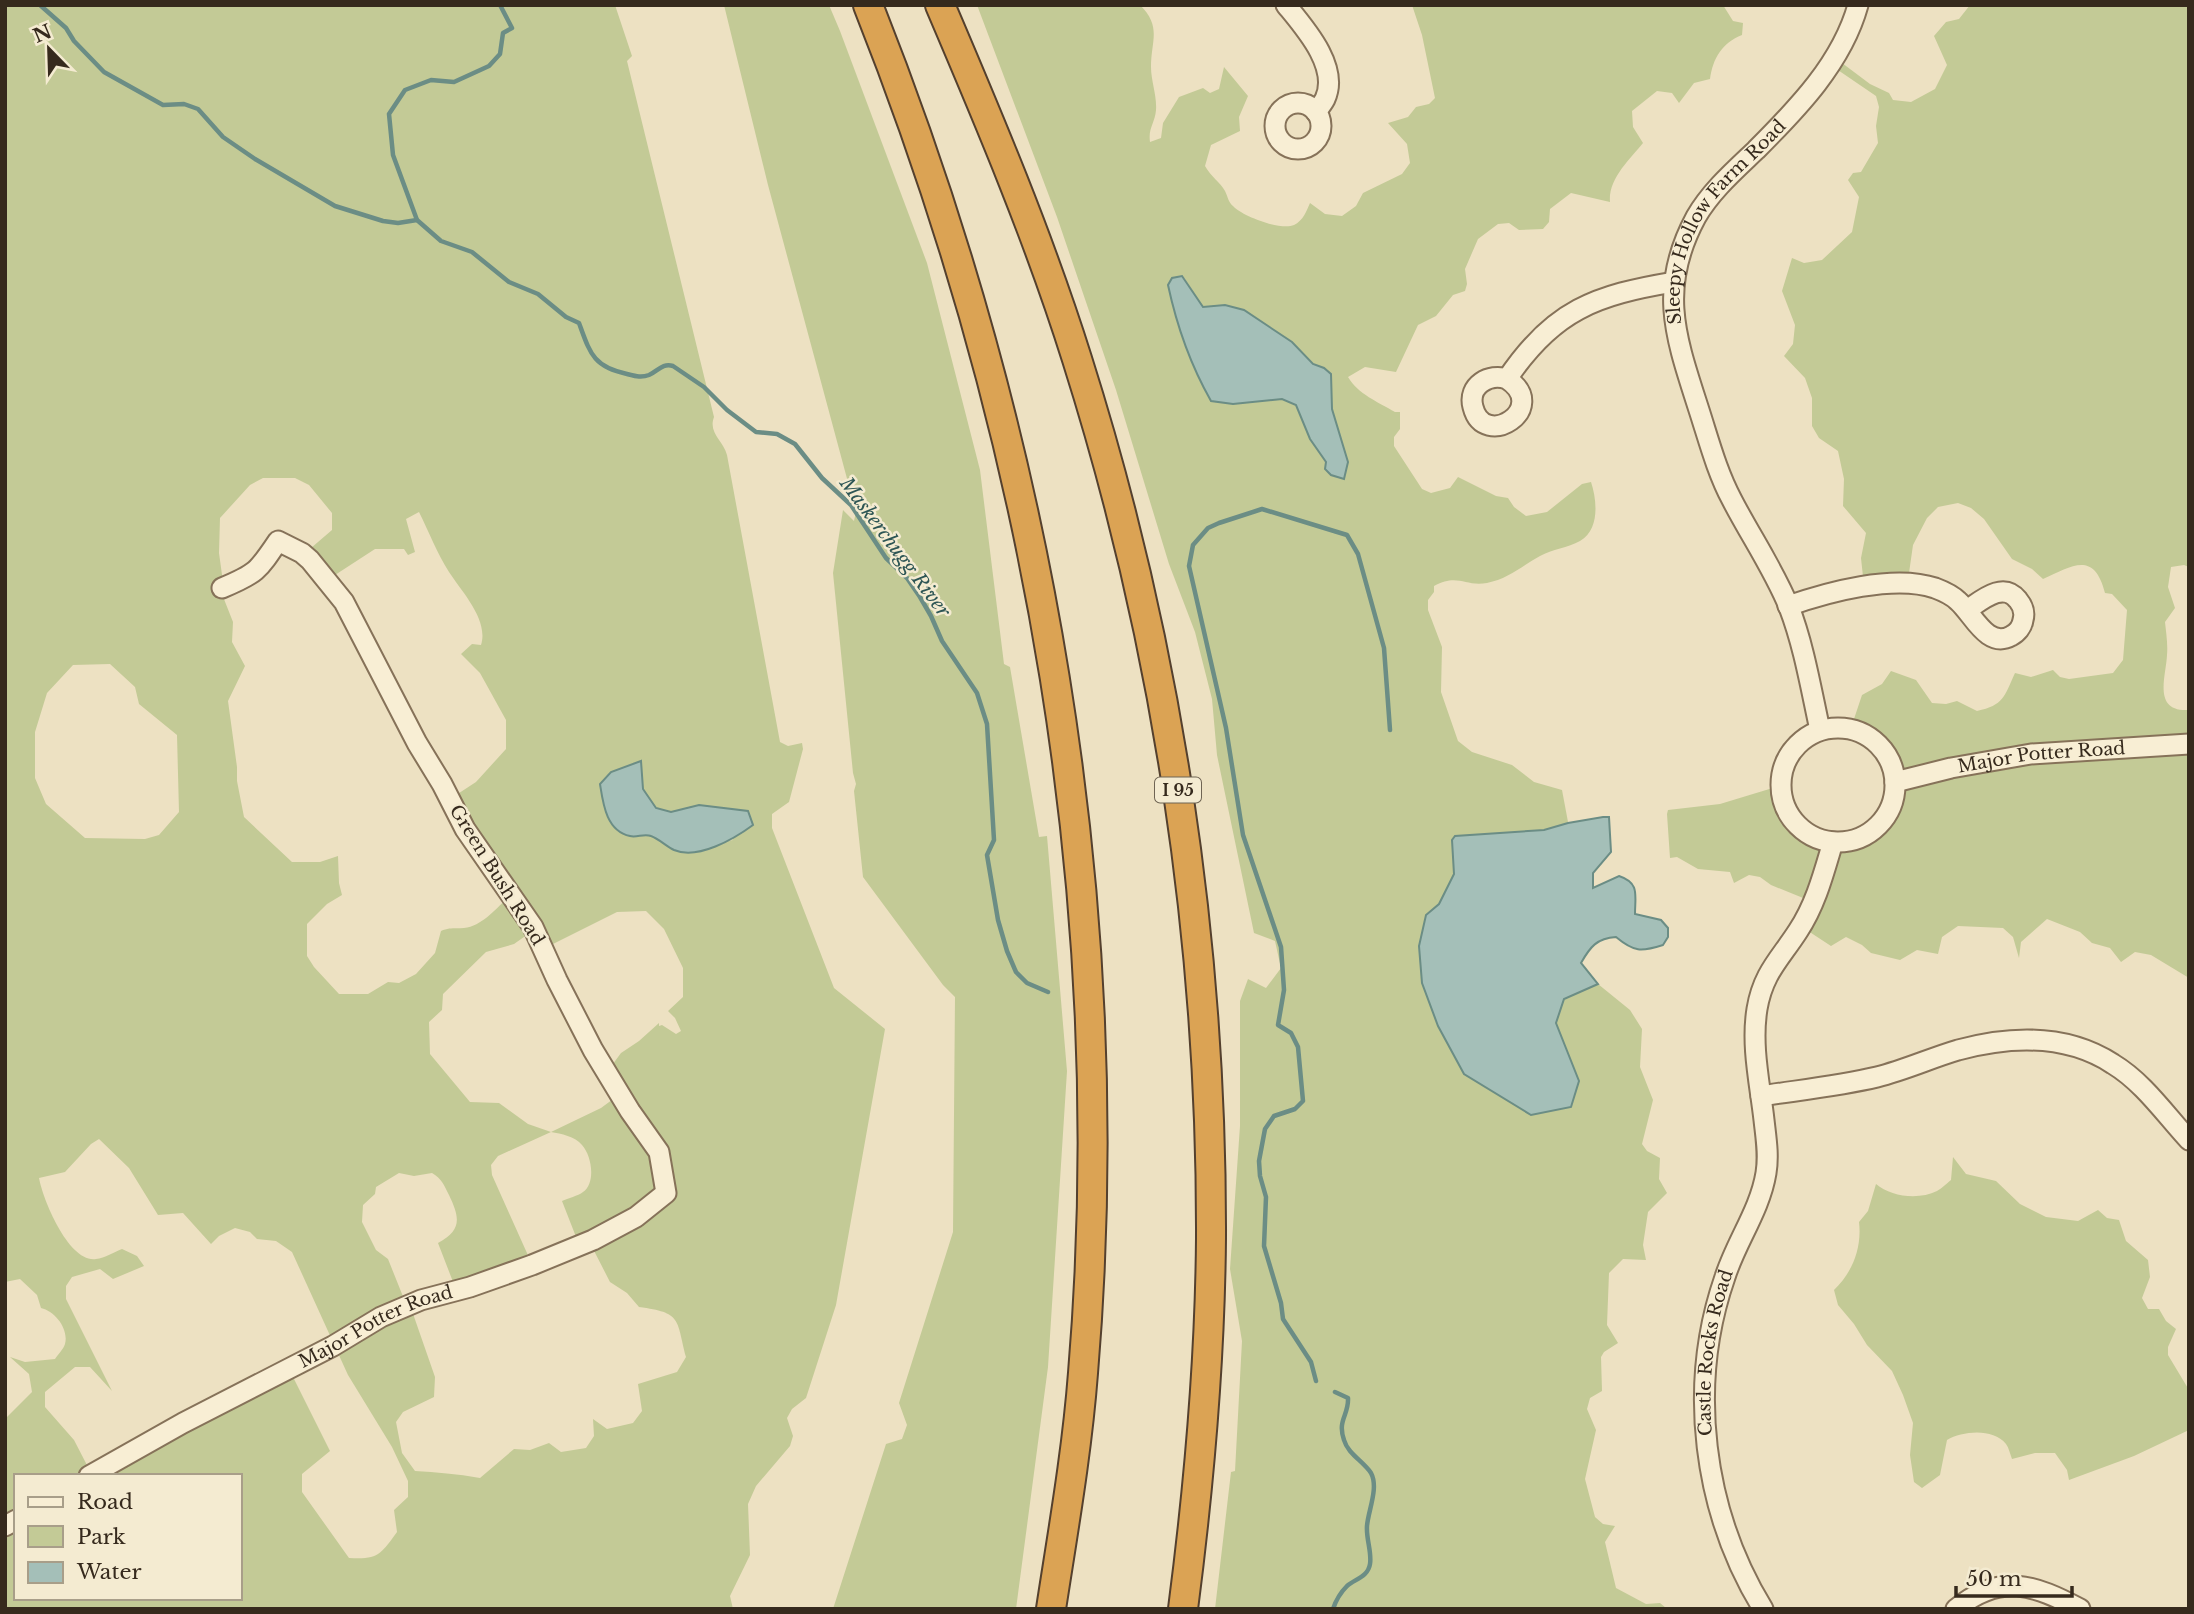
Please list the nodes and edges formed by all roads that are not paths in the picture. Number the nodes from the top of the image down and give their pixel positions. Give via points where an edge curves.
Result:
1 (868, 5) edge
2 (940, 5) edge
3 (1286, 5) edge
4 (1858, 5) edge
5 (1316, 113) dead end
6 (1674, 282) junction
7 (1507, 379) dead end
8 (222, 588) dead end
9 (1788, 606) junction
10 (1967, 610) dead end
11 (1820, 730) junction
12 (2189, 744) edge
13 (1895, 782) junction
14 (1833, 842) junction
15 (1761, 1096) junction
16 (2189, 1140) edge
17 (666, 1193) joint
18 (92, 1474) edge
19 (1051, 1609) edge
20 (1183, 1609) edge
21 (1763, 1609) edge
22 (1956, 1609) edge
23 (2080, 1609) edge

1 - 19 highway via 947,227 1007,440 1051,648 1075,822 1091,1044 1091,1224 1083,1376
2 - 20 highway, I 95 via 1021,201 1093,412 1136,574 1178,793 1203,1016 1211,1239 1200,1463
3 - 5 street via 1321,54 1329,76 1325,99
4 - 6 street, Sleepy Hollow Farm Road via 1844,42 1805,100 1698,214 1681,250
6 - 7 street via 1611,295 1575,310 1541,335
6 - 9 street, Sleepy Hollow Farm Road via 1673,315 1679,346 1718,467
8 - 17 street, Green Bush Road via 249,577 278,541 310,560 344,602 465,829 533,928 593,1050 659,1152
9 - 10 street via 1841,590 1909,583 1947,593
9 - 11 street, Sleepy Hollow Farm Road
11 - 13 street via 1850,728 1877,742 1893,767
11 - 14 street via 1807,736 1787,757 1780,785 1795,824
12 - 13 street, Major Potter Road via 2031,754
13 - 14 street via 1894,798 1878,826 1857,838
14 - 15 street, Castle Rocks Road via 1813,903 1764,981 1754,1042
15 - 16 street via 1855,1082 1978,1045 2037,1040 2069,1045 2113,1064 2131,1077
15 - 21 street, Castle Rocks Road via 1766,1173 1717,1301 1706,1358 1704,1417 1724,1525
17 - 18 street, Major Potter Road via 636,1217 593,1240 381,1317
22 - 23 street via 1985,1591 2026,1586

